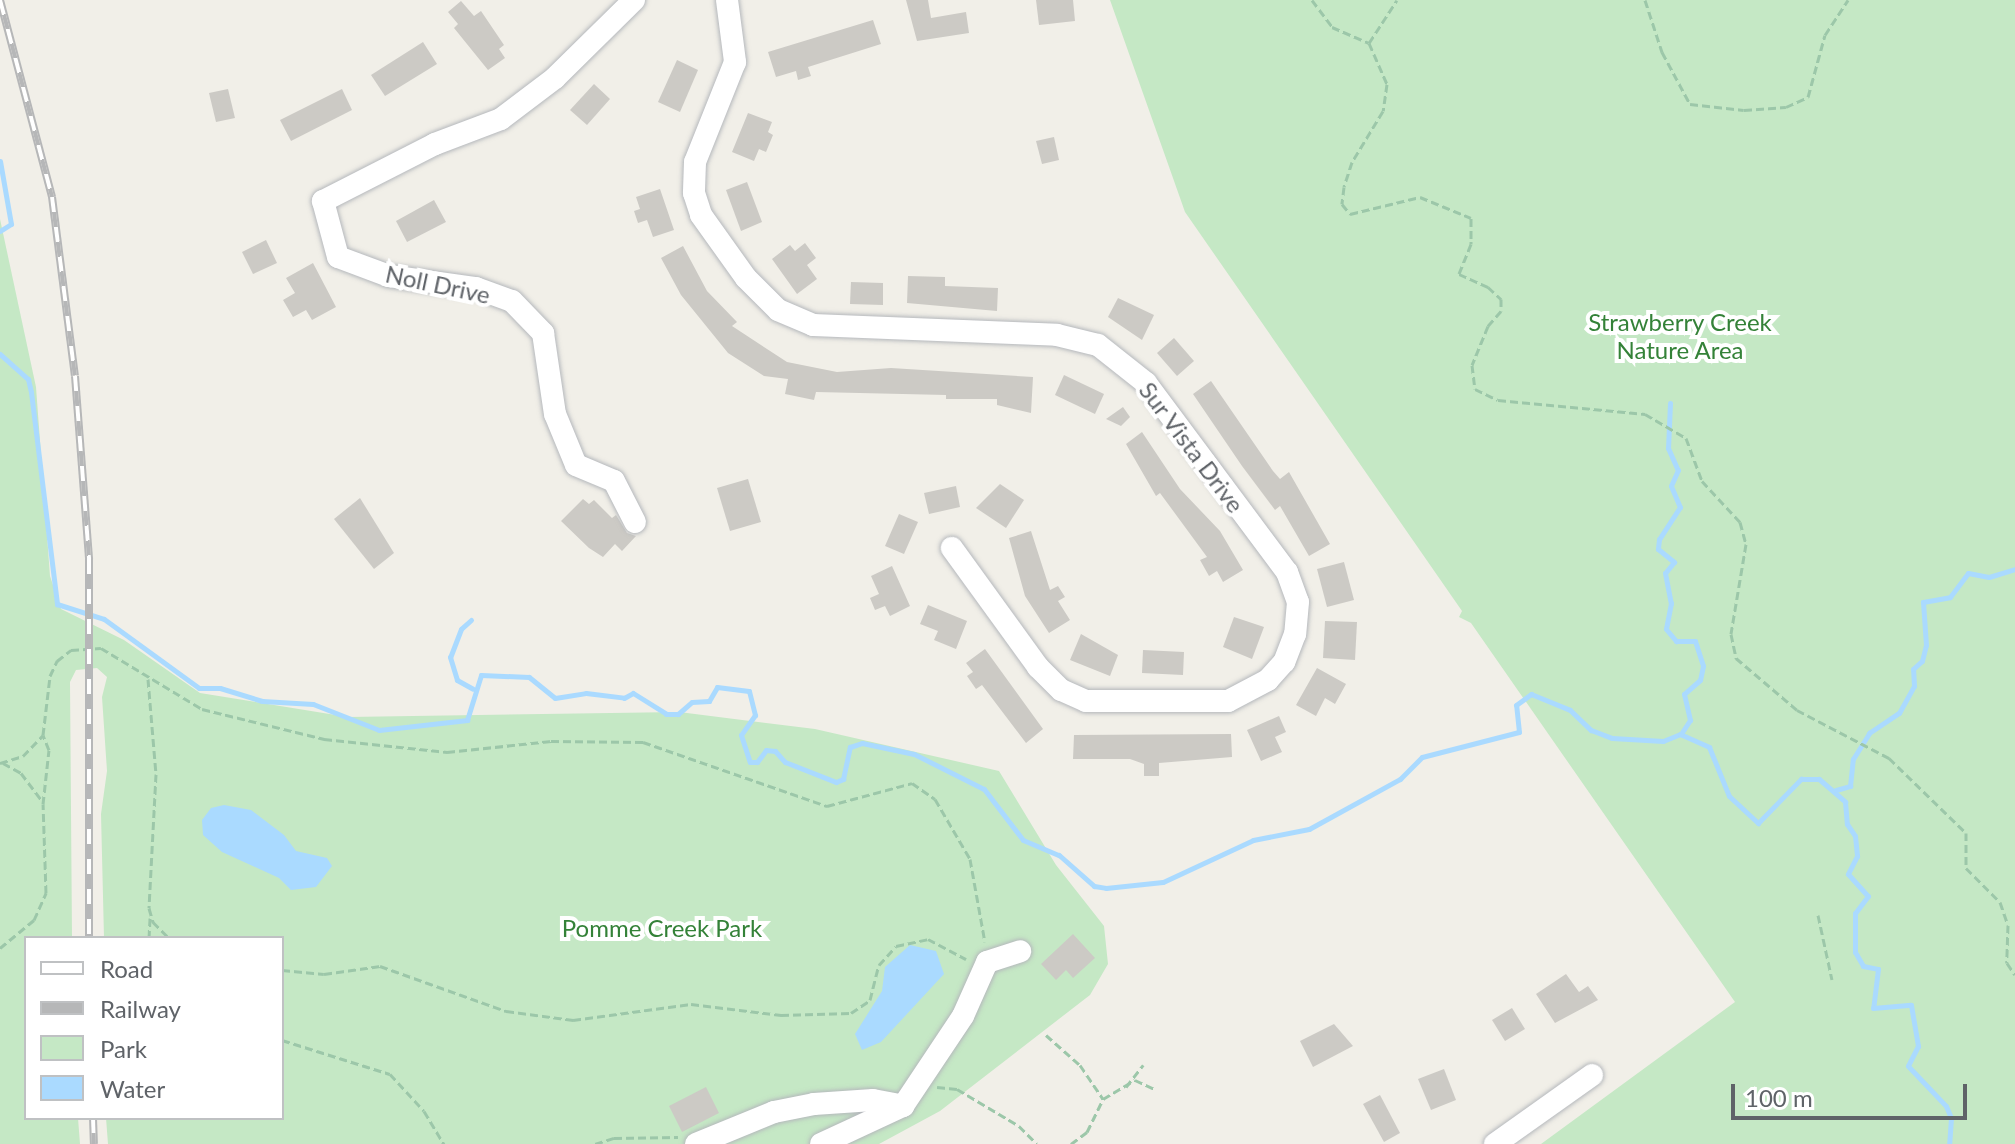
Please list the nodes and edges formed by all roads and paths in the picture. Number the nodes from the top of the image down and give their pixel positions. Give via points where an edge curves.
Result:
1 (634, 0) edge
2 (727, 0) edge
3 (1312, 0) edge
4 (1397, 0) edge
5 (1645, 0) edge
6 (1848, 0) edge
7 (1369, 43) junction
8 (635, 522) dead end
9 (952, 548) dead end
10 (148, 679) junction
11 (43, 735) junction
12 (1, 763) edge
13 (43, 804) junction
14 (150, 914) junction
15 (1818, 915) dead end
16 (149, 936) edge
17 (167, 936) edge
18 (0, 948) edge
19 (1020, 951) dead end
20 (985, 966) junction
21 (284, 970) edge
22 (2015, 975) edge
23 (1832, 980) dead end
24 (1046, 1035) dead end
25 (284, 1041) edge
26 (1143, 1065) dead end
27 (1592, 1075) dead end
28 (917, 1085) junction
29 (1126, 1087) junction
30 (1156, 1090) dead end
31 (1103, 1099) junction
32 (903, 1106) junction
33 (689, 1141) edge
34 (444, 1144) edge
35 (595, 1144) edge
36 (821, 1144) edge
37 (1037, 1144) edge
38 (1071, 1144) edge
39 (1495, 1144) edge

1 - 8 street, Noll Drive via 555,78 501,119 435,144 323,201 338,257 389,276 476,288 512,301 543,333 555,414 576,465 614,481
2 - 9 street, Sur Vista Drive via 735,62 695,162 694,193 701,215 746,278 778,310 813,325 1057,335 1098,345 1146,383 1287,572 1298,602 1295,634 1284,662 1268,680 1228,701 1086,701 1061,690 1038,667
3 - 7 path via 1332,27
4 - 7 path
5 - 6 path via 1662,52 1690,104 1744,110 1786,107 1808,97 1825,35
7 - 22 path via 1387,84 1383,111 1352,162 1342,204 1350,214 1420,197 1471,218 1471,244 1459,274 1501,299 1501,311 1488,326 1472,365 1475,389 1498,400 1645,414 1686,438 1702,481 1740,522 1746,544 1731,634 1736,658 1797,710 1889,758 1966,833 1966,868 2000,902 2008,925 2007,963
10 - 11 path via 111,651 78,648 64,653 50,676
10 - 14 path via 156,763
10 - 20 path via 202,709 272,729 387,749 447,752 551,741 643,742 827,806 847,804 904,782 920,785 944,811 970,859
11 - 12 path via 23,756
11 - 13 path via 49,750
12 - 13 path via 21,773
13 - 18 path via 42,908
14 - 16 path
14 - 17 path
15 - 23 path
19 - 20 street
20 - 21 path via 934,940 921,939 889,951 879,965 873,996 851,1013 781,1015 691,1004 573,1020 506,1011 380,966 324,974
20 - 28 street via 963,1016
24 - 31 path via 1080,1065
25 - 34 path via 390,1074 424,1111
26 - 29 path
27 - 39 street
28 - 32 street
28 - 37 path via 957,1089 1019,1126
29 - 30 path via 1142,1080
29 - 31 path
31 - 38 path via 1087,1132
32 - 33 street via 873,1100 814,1104
32 - 36 street
33 - 35 path via 614,1138

